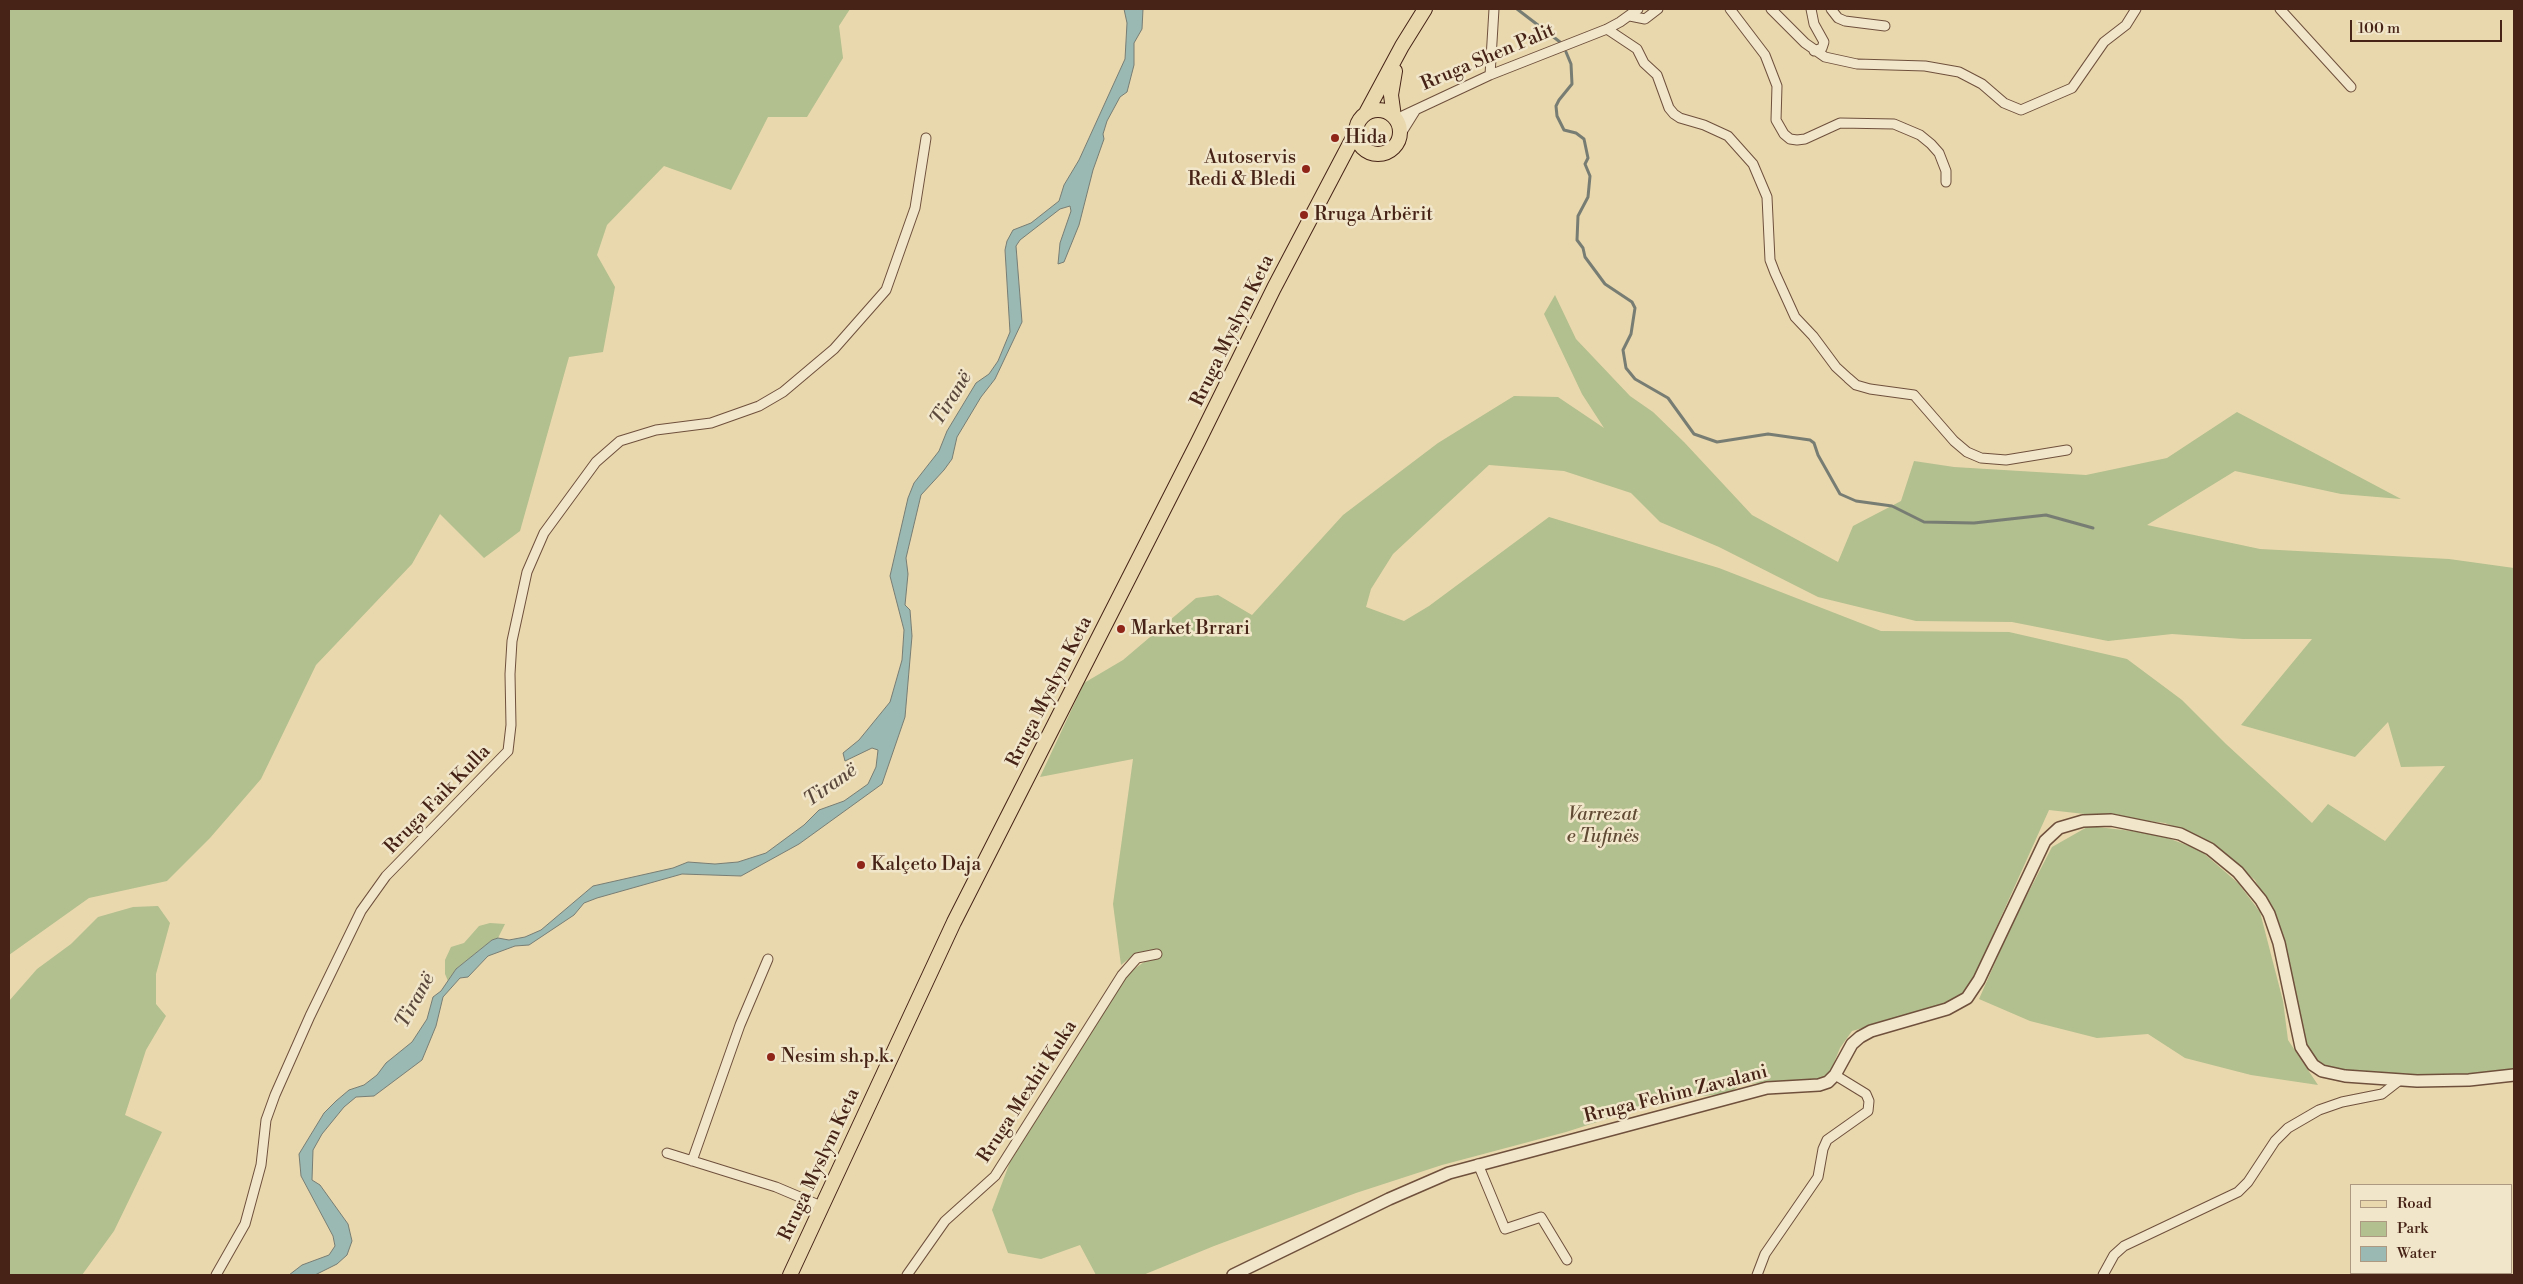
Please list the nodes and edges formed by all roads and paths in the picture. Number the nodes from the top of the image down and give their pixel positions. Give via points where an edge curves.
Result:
1 (1425, 9) edge
2 (1494, 9) edge
3 (1638, 9) edge
4 (1658, 9) edge
5 (1730, 9) edge
6 (1771, 9) edge
7 (1811, 9) edge
8 (1831, 9) edge
9 (2136, 9) edge
10 (2280, 9) edge
11 (1630, 16) junction
12 (1885, 26) dead end
13 (1604, 30) junction
14 (1402, 46) junction
15 (1814, 51) junction
16 (1490, 75) junction
17 (2351, 87) dead end
18 (1416, 109) junction
19 (1366, 113) junction
20 (1395, 118) junction
21 (1356, 132) junction
22 (1400, 135) junction
23 (926, 138) dead end
24 (1372, 154) junction
25 (1339, 167) junction
26 (1946, 182) dead end
27 (2067, 450) dead end
28 (1157, 954) dead end
29 (768, 959) dead end
30 (1835, 1075) junction
31 (2514, 1075) edge
32 (2400, 1080) junction
33 (667, 1153) dead end
34 (692, 1161) junction
35 (1478, 1164) junction
36 (821, 1206) junction
37 (1567, 1260) dead end
38 (216, 1275) edge
39 (790, 1275) edge
40 (906, 1275) edge
41 (1233, 1275) edge
42 (1757, 1275) edge
43 (2103, 1275) edge

1 - 14 main road
2 - 16 street
3 - 11 street
4 - 11 street via 1645,19
5 - 26 street via 1765,55 1777,86 1776,120 1790,139 1805,139 1840,123 1894,124 1920,135 1931,144 1939,153 1946,171
6 - 15 street
7 - 15 street via 1814,24 1824,42 1822,48
8 - 12 street via 1844,20
9 - 15 street via 2126,25 2104,42 2072,88 2021,110 2004,103 1982,84 1959,72 1925,66 1848,63
10 - 17 street
11 - 13 street, Rruga Shen Palit
13 - 16 street, Rruga Shen Palit
13 - 27 street via 1637,48 1644,63 1657,75 1674,114 1728,136 1753,164 1767,196 1770,260 1778,279 1795,317 1848,378 1870,390 1914,396 1954,441 1981,458 2006,460
14 - 19 main road
14 - 20 main road via 1392,86
16 - 18 street, Rruga Shen Palit
18 - 20 street, Rruga Shen Palit
18 - 22 street, Rruga Shen Palit
19 - 20 main road via 1381,110
19 - 21 main road via 1359,120
20 - 22 main road
21 - 24 main road via 1359,144
21 - 25 main road, Rruga Myslym Keta
22 - 24 main road via 1390,151
23 - 38 street, Rruga Faik Kulla via 915,208 894,272 886,290 834,349 783,392 759,406 711,423 656,430 620,441 596,462 544,533 527,572 512,641 508,751 386,876 361,911 275,1095 266,1120 261,1165 245,1224
24 - 25 main road
25 - 36 main road, Rruga Myslym Keta via 1274,288 960,909
28 - 40 street, Rruga Mexhit Kuka via 1137,958 1122,975 995,1176 944,1221
29 - 34 street via 740,1025
30 - 32 street via 1847,1052 1860,1037 1957,1006 1967,998 1979,980 2045,842 2059,828 2097,820 2180,834 2225,860 2250,886 2269,914 2306,1057 2326,1073
30 - 35 street, Rruga Fehim Zavalani via 1819,1085 1766,1088
30 - 42 street via 1866,1094 1868,1111 1827,1140 1818,1177 1765,1254
31 - 32 street via 2468,1080
32 - 43 street via 2382,1094 2319,1110 2288,1128 2238,1192 2124,1246 2114,1255
33 - 34 street
34 - 36 street
35 - 37 street via 1505,1229 1541,1217
35 - 41 street, Rruga Fehim Zavalani via 1412,1188
36 - 39 main road, Rruga Myslym Keta

